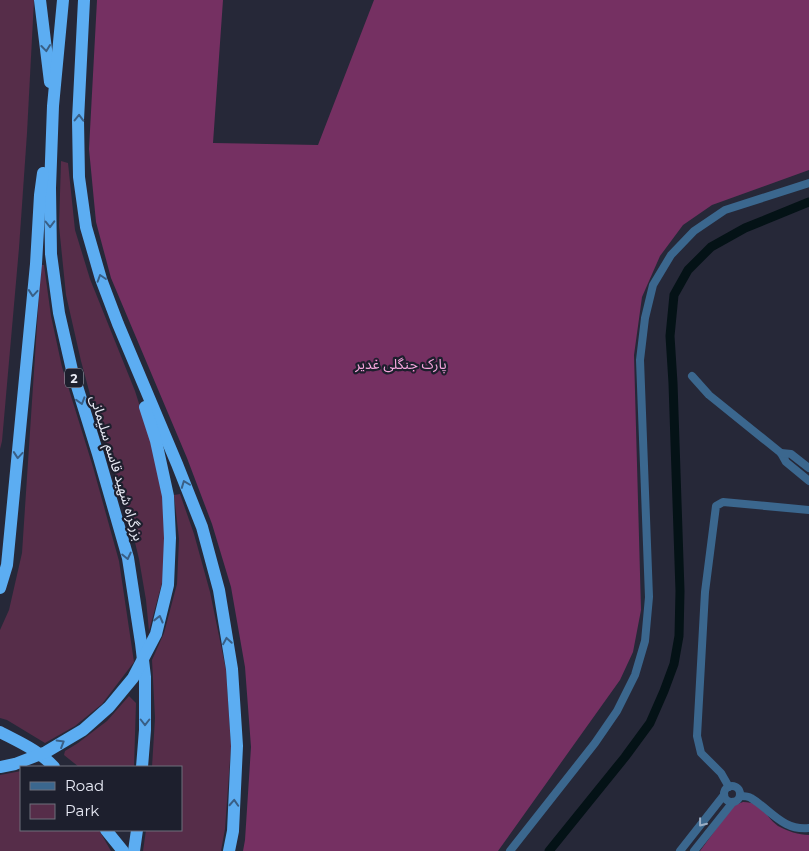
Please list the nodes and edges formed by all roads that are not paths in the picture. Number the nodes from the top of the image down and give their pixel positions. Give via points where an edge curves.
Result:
1 (40, 0) edge
2 (63, 0) edge
3 (84, 0) edge
4 (90, 0) edge
5 (82, 43) junction
6 (53, 106) junction
7 (809, 183) edge
8 (118, 324) junction
9 (692, 376) dead end
10 (781, 453) junction
11 (809, 468) edge
12 (809, 481) edge
13 (809, 510) edge
14 (0, 588) edge
15 (0, 732) edge
16 (52, 765) edge
17 (142, 766) edge
18 (0, 767) edge
19 (729, 786) junction
20 (724, 795) junction
21 (740, 796) junction
22 (733, 802) junction
23 (809, 828) edge
24 (107, 831) edge
25 (137, 831) edge
26 (682, 848) edge
27 (123, 851) edge
28 (134, 851) edge
29 (229, 851) edge
30 (510, 851) edge
31 (694, 851) edge

1 -> 6 highway
2 - 6 highway, بزرگراه شهید قاسم سلیمانی / 2
3 - 5 highway
4 - 5 highway
8 -> 5 highway via 86,227 79,177
6 -> 14 highway via 40,195 7,565
6 -> 17 highway, بزرگراه شهید قاسم سلیمانی / 2 via 50,254 72,370 128,558 145,678
7 - 30 street via 725,210 694,231 671,256 653,285 640,360 649,597 645,640 635,675 617,711
18 -> 8 highway via 46,752 83,730 109,707 133,678 156,634 168,585 168,496 156,441
29 -> 8 highway via 237,746 232,669 219,590 202,527
9 - 10 street
10 - 11 street via 791,454
10 - 12 street via 786,462
13 - 19 street via 723,502 716,506 705,592 697,736 701,754 721,773
15 - 16 highway
19 - 20 street
19 - 21 street via 737,788
20 - 22 street
20 -> 26 street
21 - 22 street
21 - 23 street via 750,797 780,822 799,829
22 - 31 street
24 - 27 highway
25 - 28 highway
26 - 31 street

